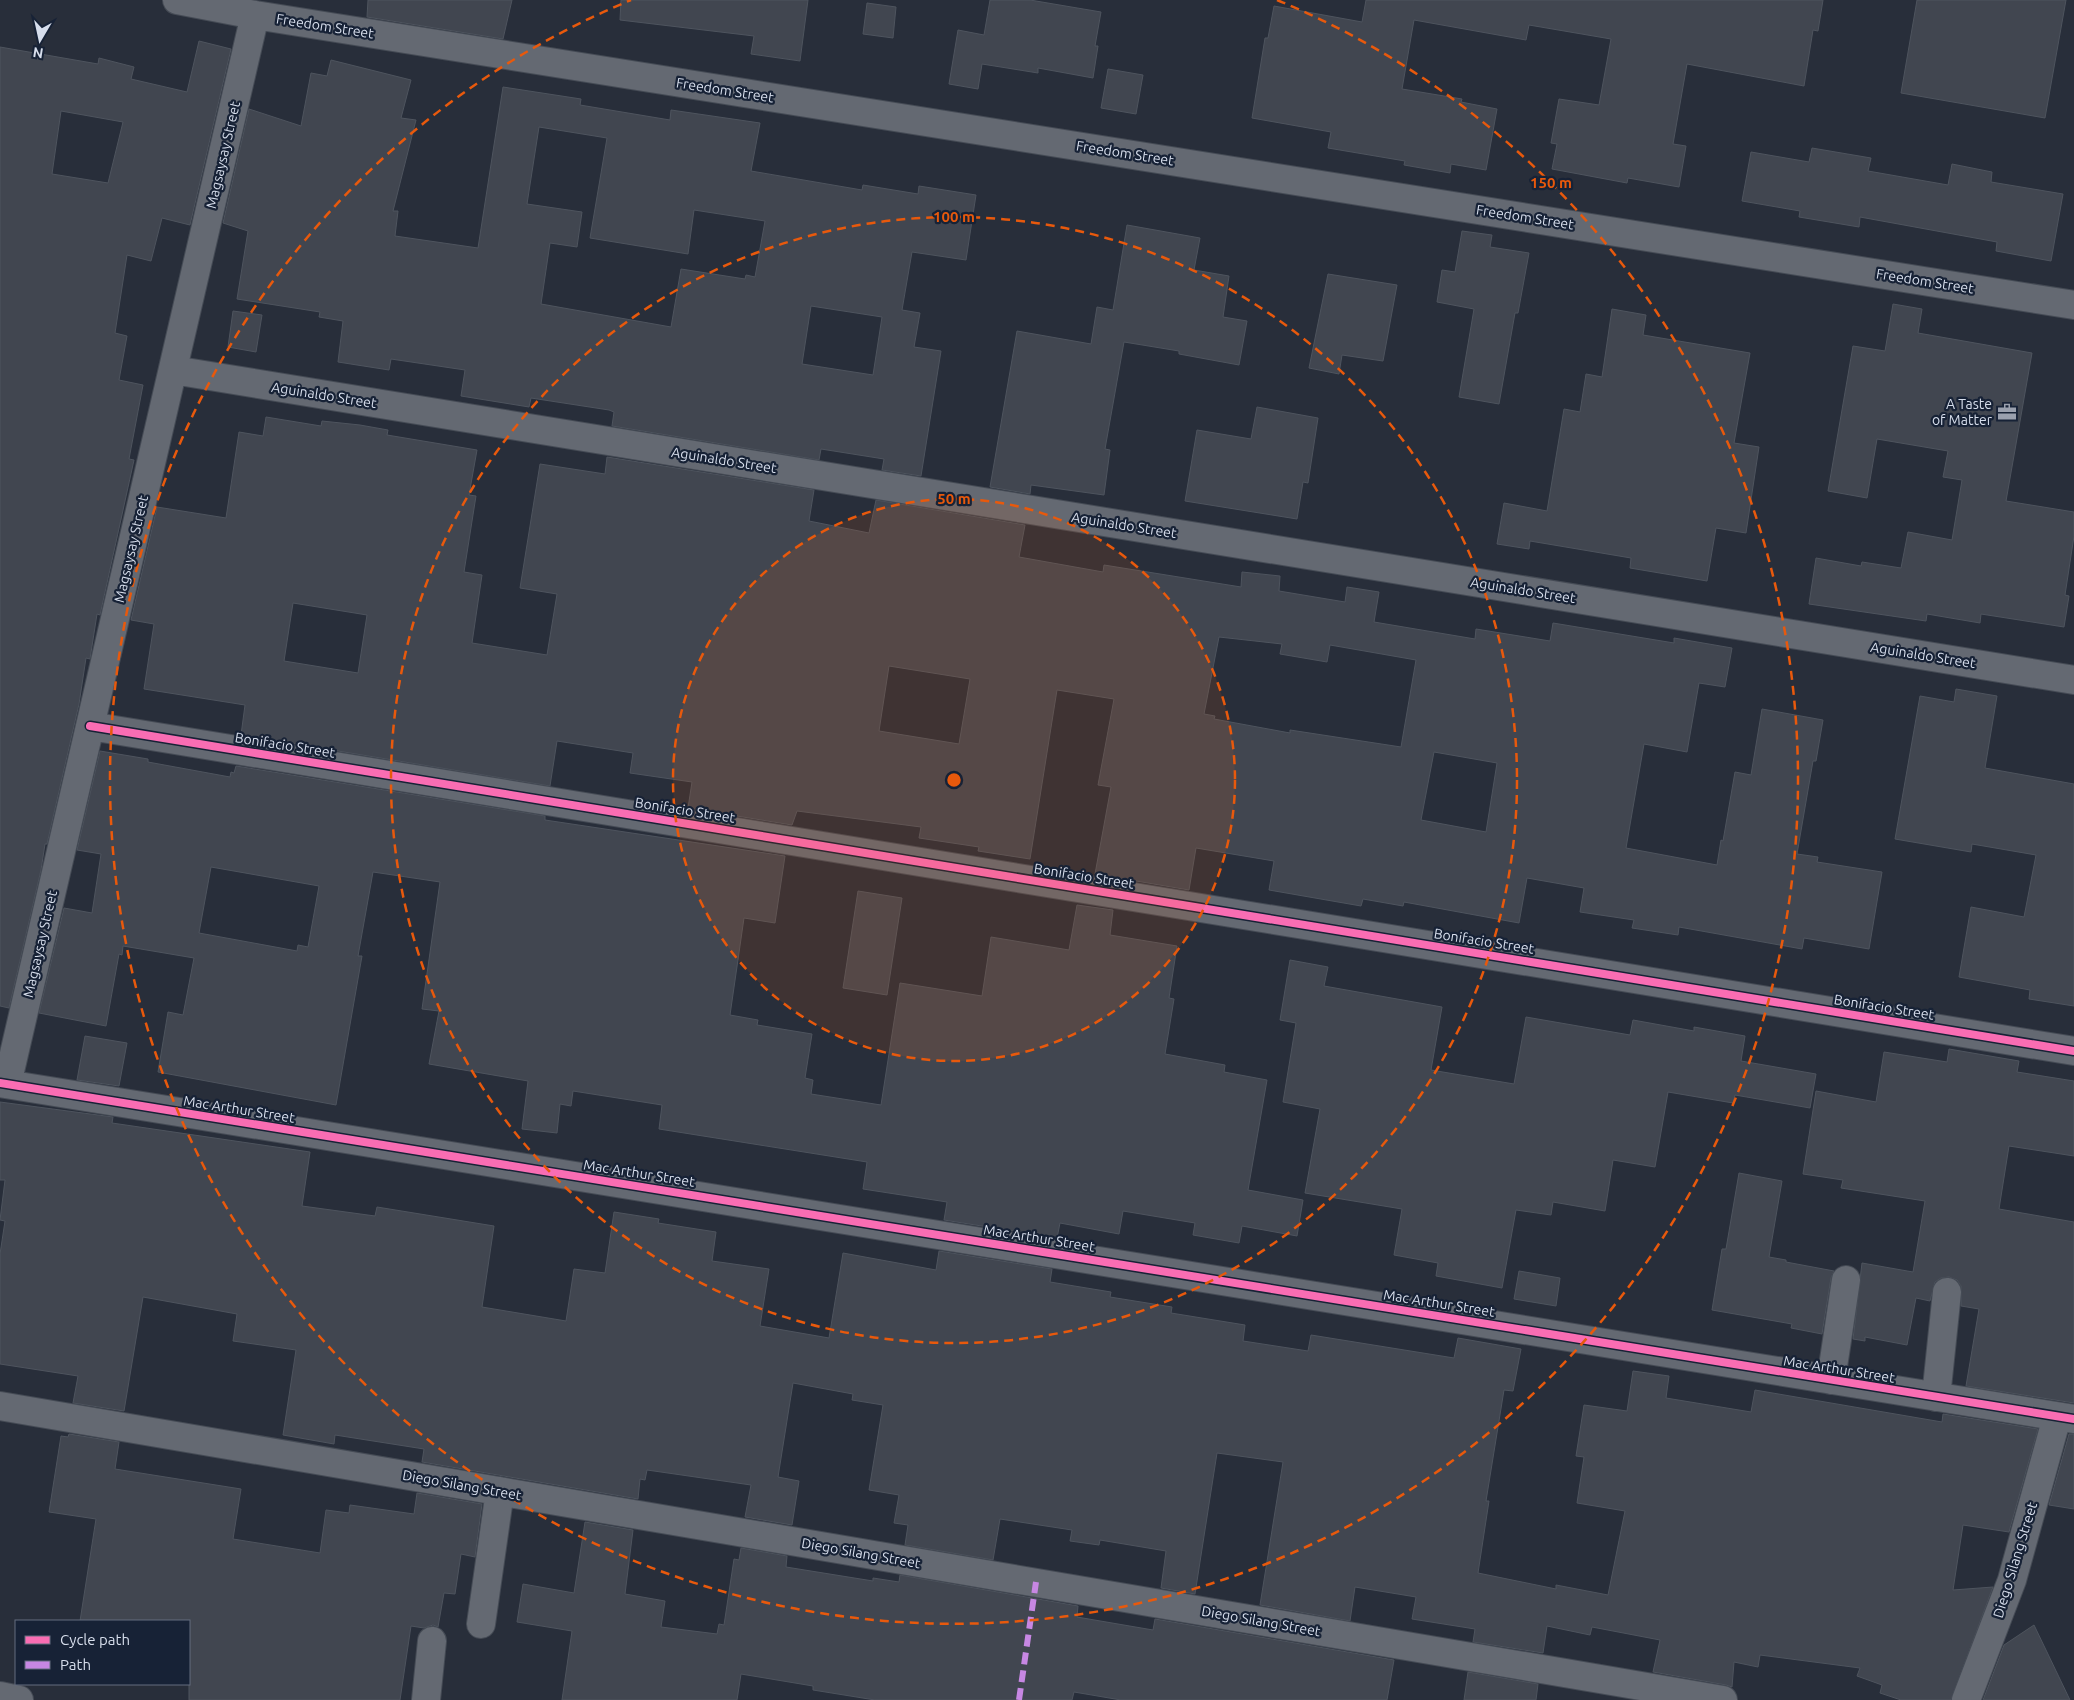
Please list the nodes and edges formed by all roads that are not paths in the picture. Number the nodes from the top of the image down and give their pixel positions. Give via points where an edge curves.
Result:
1 (177, 0) edge
2 (255, 15) junction
3 (2074, 305) edge
4 (173, 370) junction
5 (2074, 680) edge
6 (90, 726) junction
7 (2074, 1051) edge
8 (4, 1083) edge
9 (1846, 1280) dead end
10 (1947, 1292) dead end
11 (1831, 1380) junction
12 (1936, 1397) junction
13 (0, 1406) edge
14 (2066, 1418) edge
15 (500, 1491) junction
16 (481, 1624) dead end
17 (432, 1641) dead end
18 (0, 1696) edge
19 (19, 1700) edge
20 (426, 1700) edge
21 (1723, 1700) edge
22 (1966, 1700) edge

1 - 2 street, Freedom Street
2 - 3 street, Freedom Street
2 - 4 street, Magsaysay Street
4 - 5 street, Aguinaldo Street
4 - 6 street, Magsaysay Street
6 - 7 street, Bonifacio Street
6 - 8 street, Magsaysay Street
8 - 11 street, Mac Arthur Street
9 - 11 street
10 - 12 street
11 - 12 street, Mac Arthur Street
12 - 14 street, Mac Arthur Street
13 - 15 street, Diego Silang Street
14 - 22 street, Diego Silang Street via 2012,1580
15 - 16 street
15 - 21 street, Diego Silang Street
17 - 20 street
18 - 19 street

